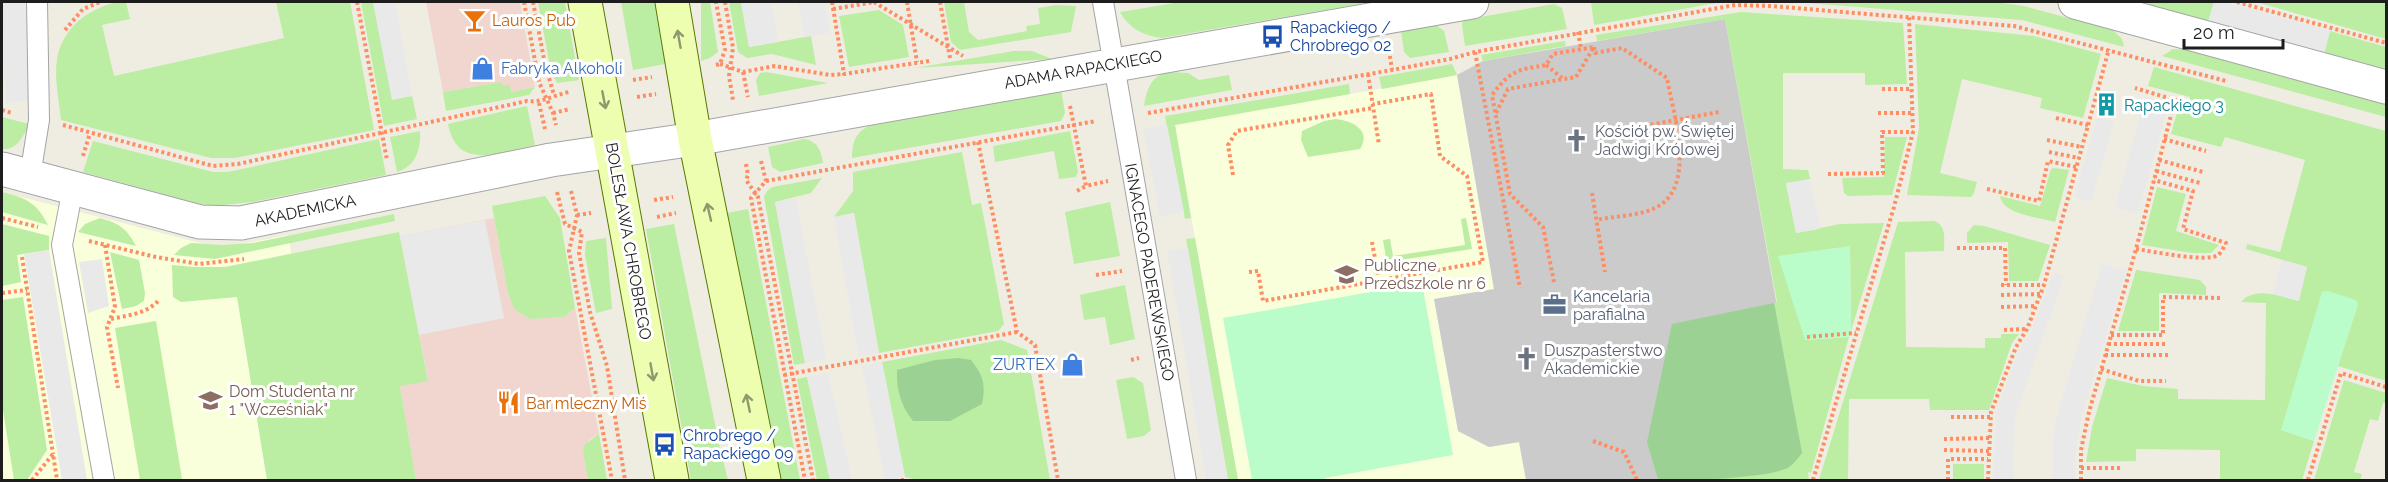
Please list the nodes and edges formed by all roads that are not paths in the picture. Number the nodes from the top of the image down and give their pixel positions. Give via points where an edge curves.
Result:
1 (37, 2) edge
2 (585, 2) edge
3 (672, 2) edge
4 (1103, 2) edge
5 (1472, 2) edge
6 (2075, 2) edge
7 (1436, 4) edge
8 (2108, 5) edge
9 (1114, 63) junction
10 (2386, 87) edge
11 (688, 88) junction
12 (744, 129) junction
13 (695, 139) junction
14 (612, 150) junction
15 (16, 172) edge
16 (74, 188) junction
17 (104, 480) edge
18 (672, 480) edge
19 (764, 480) edge
20 (1186, 480) edge

1 - 15 lane via 39,120
2 -> 14 street, BOLESŁAWA CHROBREGO
11 -> 3 street
4 - 9 lane, IGNACEGO PADEREWSKIEGO
5 - 7 street, ADAMA RAPACKIEGO
6 - 8 street
7 - 9 street, ADAMA RAPACKIEGO
8 - 10 street
9 - 12 street, ADAMA RAPACKIEGO
9 - 20 lane, IGNACEGO PADEREWSKIEGO
11 - 12 street via 699,108
11 - 13 street
12 - 13 street, ADAMA RAPACKIEGO
13 - 14 street, ADAMA RAPACKIEGO
19 -> 13 street
14 - 16 street, AKADEMICKA via 231,224 200,222
14 -> 18 street, BOLESŁAWA CHROBREGO
15 - 16 street, AKADEMICKA
16 - 17 lane via 62,245

